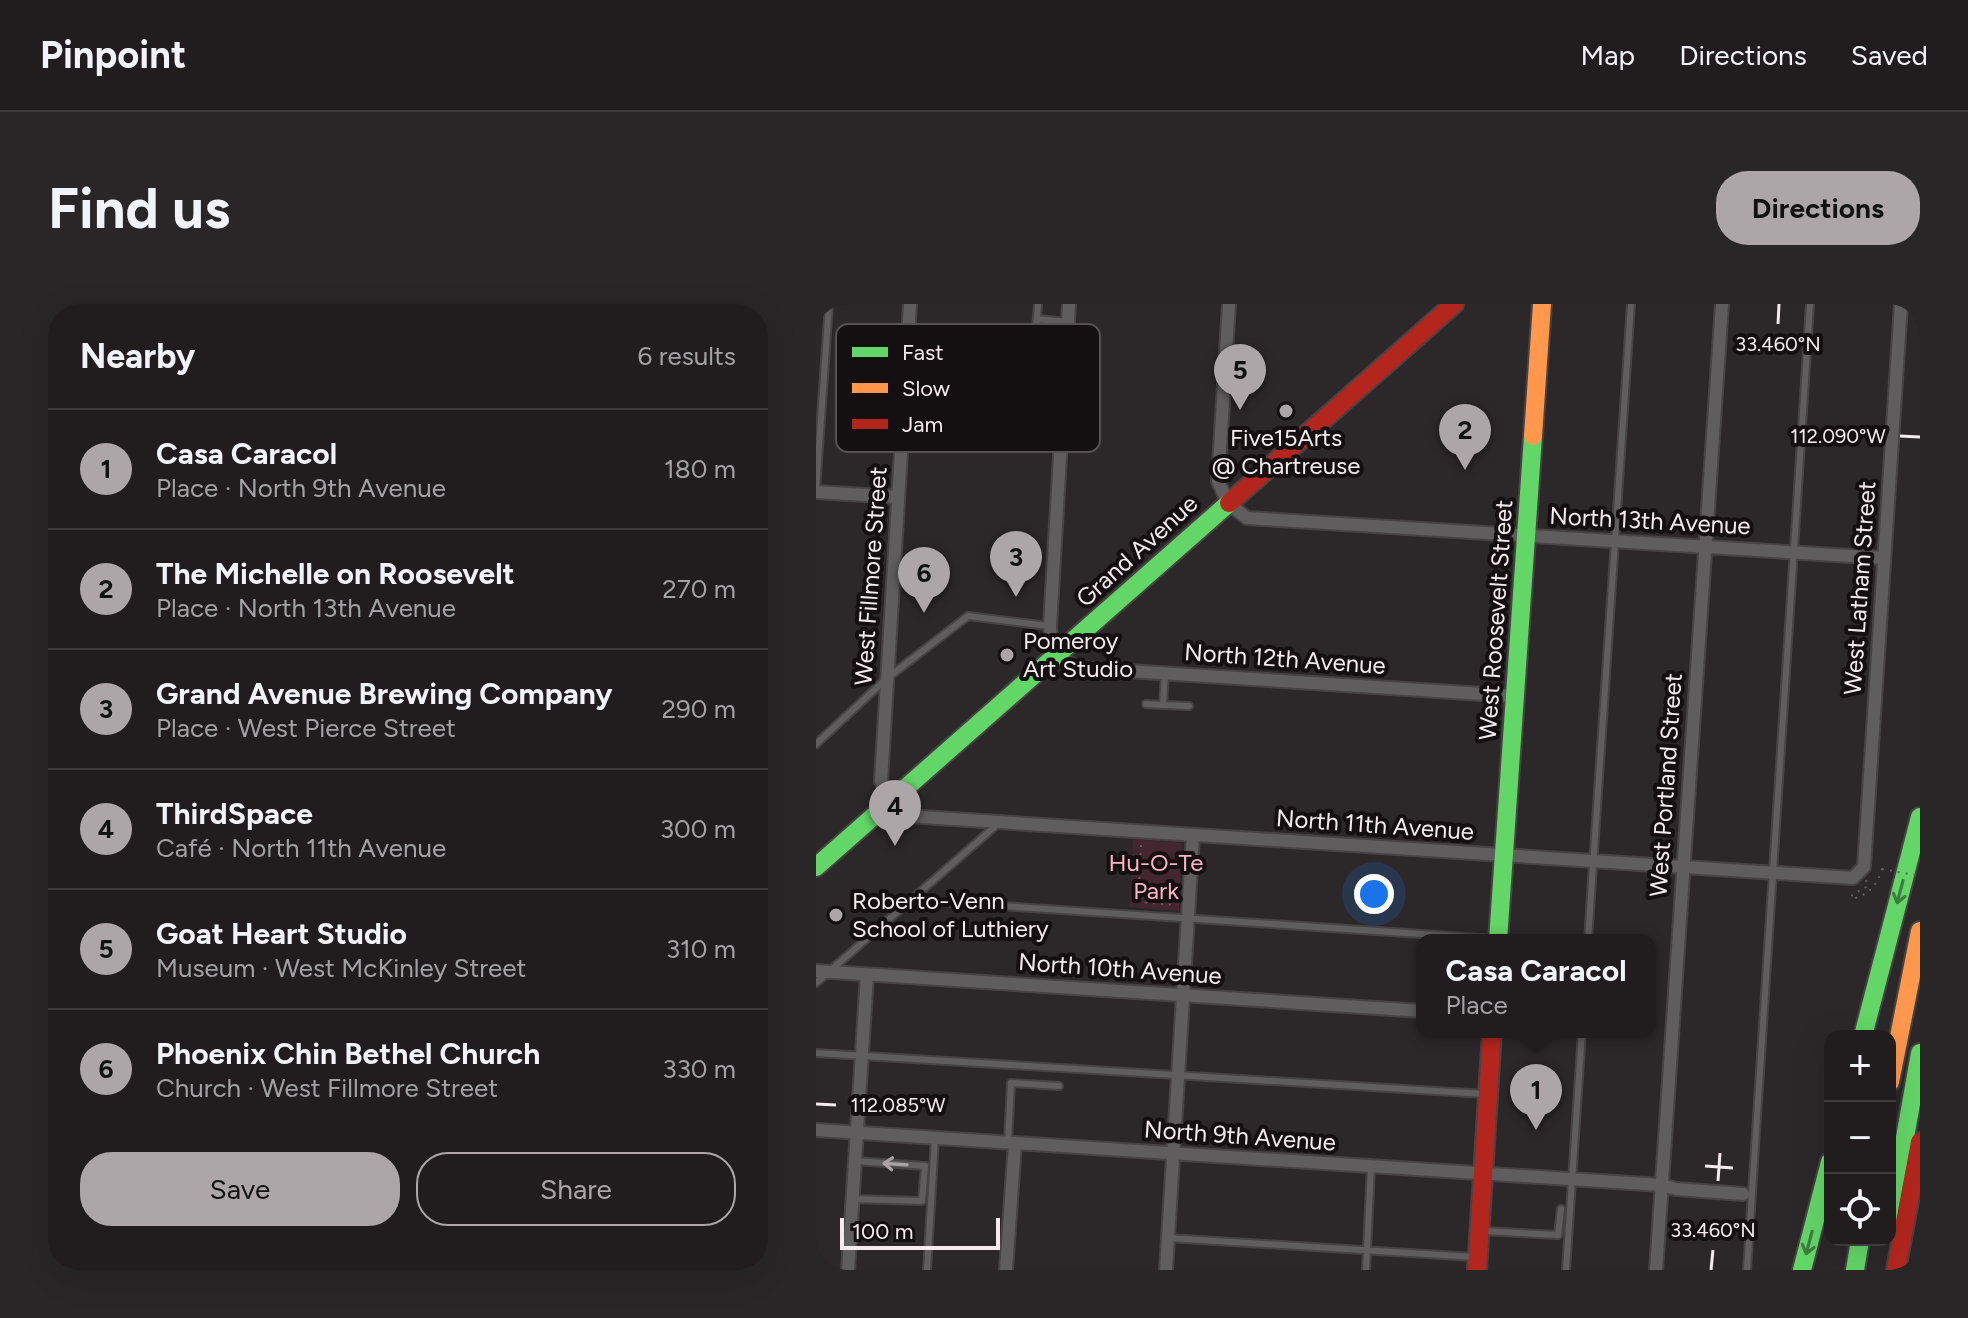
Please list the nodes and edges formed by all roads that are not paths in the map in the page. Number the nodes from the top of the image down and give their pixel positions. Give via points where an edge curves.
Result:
1 (829, 304) edge
2 (910, 304) edge
3 (1038, 304) edge
4 (1069, 304) edge
5 (1229, 304) edge
6 (1454, 304) edge
7 (1542, 304) edge
8 (1631, 304) edge
9 (1722, 304) edge
10 (1810, 304) edge
11 (1901, 304) edge
12 (1037, 319) junction
13 (1068, 322) joint
14 (909, 324) edge
15 (1037, 324) edge
16 (901, 452) edge
17 (1060, 452) edge
18 (816, 491) edge
19 (898, 497) junction
20 (1228, 503) junction
21 (1526, 536) junction
22 (1615, 541) junction
23 (1705, 546) junction
24 (1794, 552) junction
25 (1883, 558) junction
26 (1050, 626) junction
27 (1059, 652) junction
28 (1165, 673) junction
29 (886, 679) junction
30 (1514, 696) junction
31 (1146, 704) dead end
32 (1163, 705) junction
33 (1189, 706) dead end
34 (816, 744) edge
35 (892, 801) junction
36 (1920, 817) edge
37 (1000, 822) junction
38 (1193, 835) junction
39 (1503, 856) junction
40 (1593, 861) junction
41 (1682, 866) junction
42 (816, 867) edge
43 (1773, 873) junction
44 (1866, 878) joint
45 (913, 900) junction
46 (1188, 918) junction
47 (1920, 931) edge
48 (1424, 934) edge
49 (1498, 934) edge
50 (1588, 934) edge
51 (822, 972) edge
52 (867, 975) junction
53 (816, 983) edge
54 (1183, 995) junction
55 (1416, 1011) edge
56 (1865, 1030) edge
57 (1492, 1038) edge
58 (1582, 1038) edge
59 (1896, 1052) edge
60 (816, 1053) edge
61 (1920, 1053) edge
62 (862, 1054) junction
63 (1178, 1075) junction
64 (1059, 1086) dead end
65 (1488, 1094) junction
66 (816, 1130) edge
67 (856, 1133) junction
68 (935, 1138) junction
69 (1011, 1142) junction
70 (1920, 1142) edge
71 (1173, 1153) junction
72 (855, 1161) junction
73 (1371, 1167) junction
74 (1484, 1174) junction
75 (1827, 1174) edge
76 (1573, 1180) junction
77 (1661, 1185) junction
78 (1896, 1188) edge
79 (1743, 1190) dead end
80 (852, 1199) junction
81 (1561, 1209) dead end
82 (1480, 1231) junction
83 (1168, 1238) junction
84 (1859, 1246) edge
85 (1887, 1246) edge
86 (1368, 1250) junction
87 (1477, 1263) edge
88 (848, 1270) edge
89 (927, 1270) edge
90 (1006, 1270) edge
91 (1166, 1270) edge
92 (1366, 1270) edge
93 (1566, 1270) edge
94 (1656, 1270) edge
95 (1747, 1270) edge
96 (1802, 1270) edge
97 (1855, 1270) edge
98 (1883, 1270) edge
99 (1896, 1270) edge

1 - 18 lane
2 - 14 street, West Fillmore Street
3 - 12 lane
4 - 13 street
5 - 20 street via 1218,481
6 - 20 main road, Grand Avenue
7 - 21 main road, West Roosevelt Street
8 - 22 lane
9 - 23 street, West Portland Street
10 - 24 lane
11 - 25 street, West Latham Street
12 - 13 lane
12 - 15 lane
16 - 19 street, West Fillmore Street
17 - 26 street
18 - 19 street
19 - 29 street, West Fillmore Street
20 - 21 street, North 13th Avenue via 1247,518
20 - 27 main road, Grand Avenue
21 - 22 street, North 13th Avenue
21 - 30 main road, West Roosevelt Street
22 - 23 street, North 13th Avenue
22 - 40 lane
23 - 24 street, North 13th Avenue
23 - 41 street, West Portland Street
24 - 25 street, North 13th Avenue
24 - 43 lane
25 - 44 street, West Latham Street
26 - 27 street
26 - 29 lane via 968,616
27 - 28 street, North 12th Avenue via 1081,668
27 - 35 main road, Grand Avenue
28 - 30 street, North 12th Avenue
28 - 32 lane
29 - 34 lane
29 - 35 street, West Fillmore Street via 881,781
30 - 39 main road, West Roosevelt Street
31 - 32 lane
32 - 33 lane
35 - 37 street, North 11th Avenue via 907,816
35 - 42 main road, Grand Avenue
36 -> 56 main road
37 - 38 street, North 11th Avenue
37 - 45 lane
38 - 39 street, North 11th Avenue
38 - 46 street
39 - 40 street, North 11th Avenue
39 - 49 main road, West Roosevelt Street
40 - 41 street, North 11th Avenue
40 - 50 lane
41 - 43 street, North 11th Avenue
41 - 77 street, West Portland Street
43 - 44 street, North 11th Avenue
43 - 95 lane
45 - 46 lane
45 - 51 lane
46 - 48 lane
46 - 54 street
47 - 59 main road
51 - 52 street, North 10th Avenue
51 - 53 lane
52 - 54 street, North 10th Avenue
52 - 62 street
54 - 55 street, North 10th Avenue
54 - 63 street
57 - 65 main road
58 - 76 lane
60 - 62 lane
61 - 78 main road
62 - 63 lane
62 - 67 street
63 - 65 lane
63 - 71 street
64 - 69 lane via 1011,1083
65 - 74 main road
66 - 67 street, North 9th Avenue
67 - 68 street, North 9th Avenue
67 - 72 street
68 - 69 street, North 9th Avenue
68 - 89 lane
69 - 71 street, North 9th Avenue
69 - 90 street
70 - 99 main road
71 - 73 street, North 9th Avenue
71 - 83 street
72 - 80 street
80 -> 72 lane via 922,1201 925,1166
73 - 74 street, North 9th Avenue
73 - 86 lane
74 - 76 street, North 9th Avenue
74 - 82 main road
75 -> 96 main road
76 - 77 street, North 9th Avenue
76 - 93 lane
77 - 79 street, North 9th Avenue via 1678,1182
77 - 94 street, West Portland Street
80 - 88 street
81 - 82 lane via 1558,1235
82 - 87 main road
83 - 86 lane
83 - 91 street
84 - 97 main road
85 - 98 main road
86 - 87 lane
86 - 92 lane

